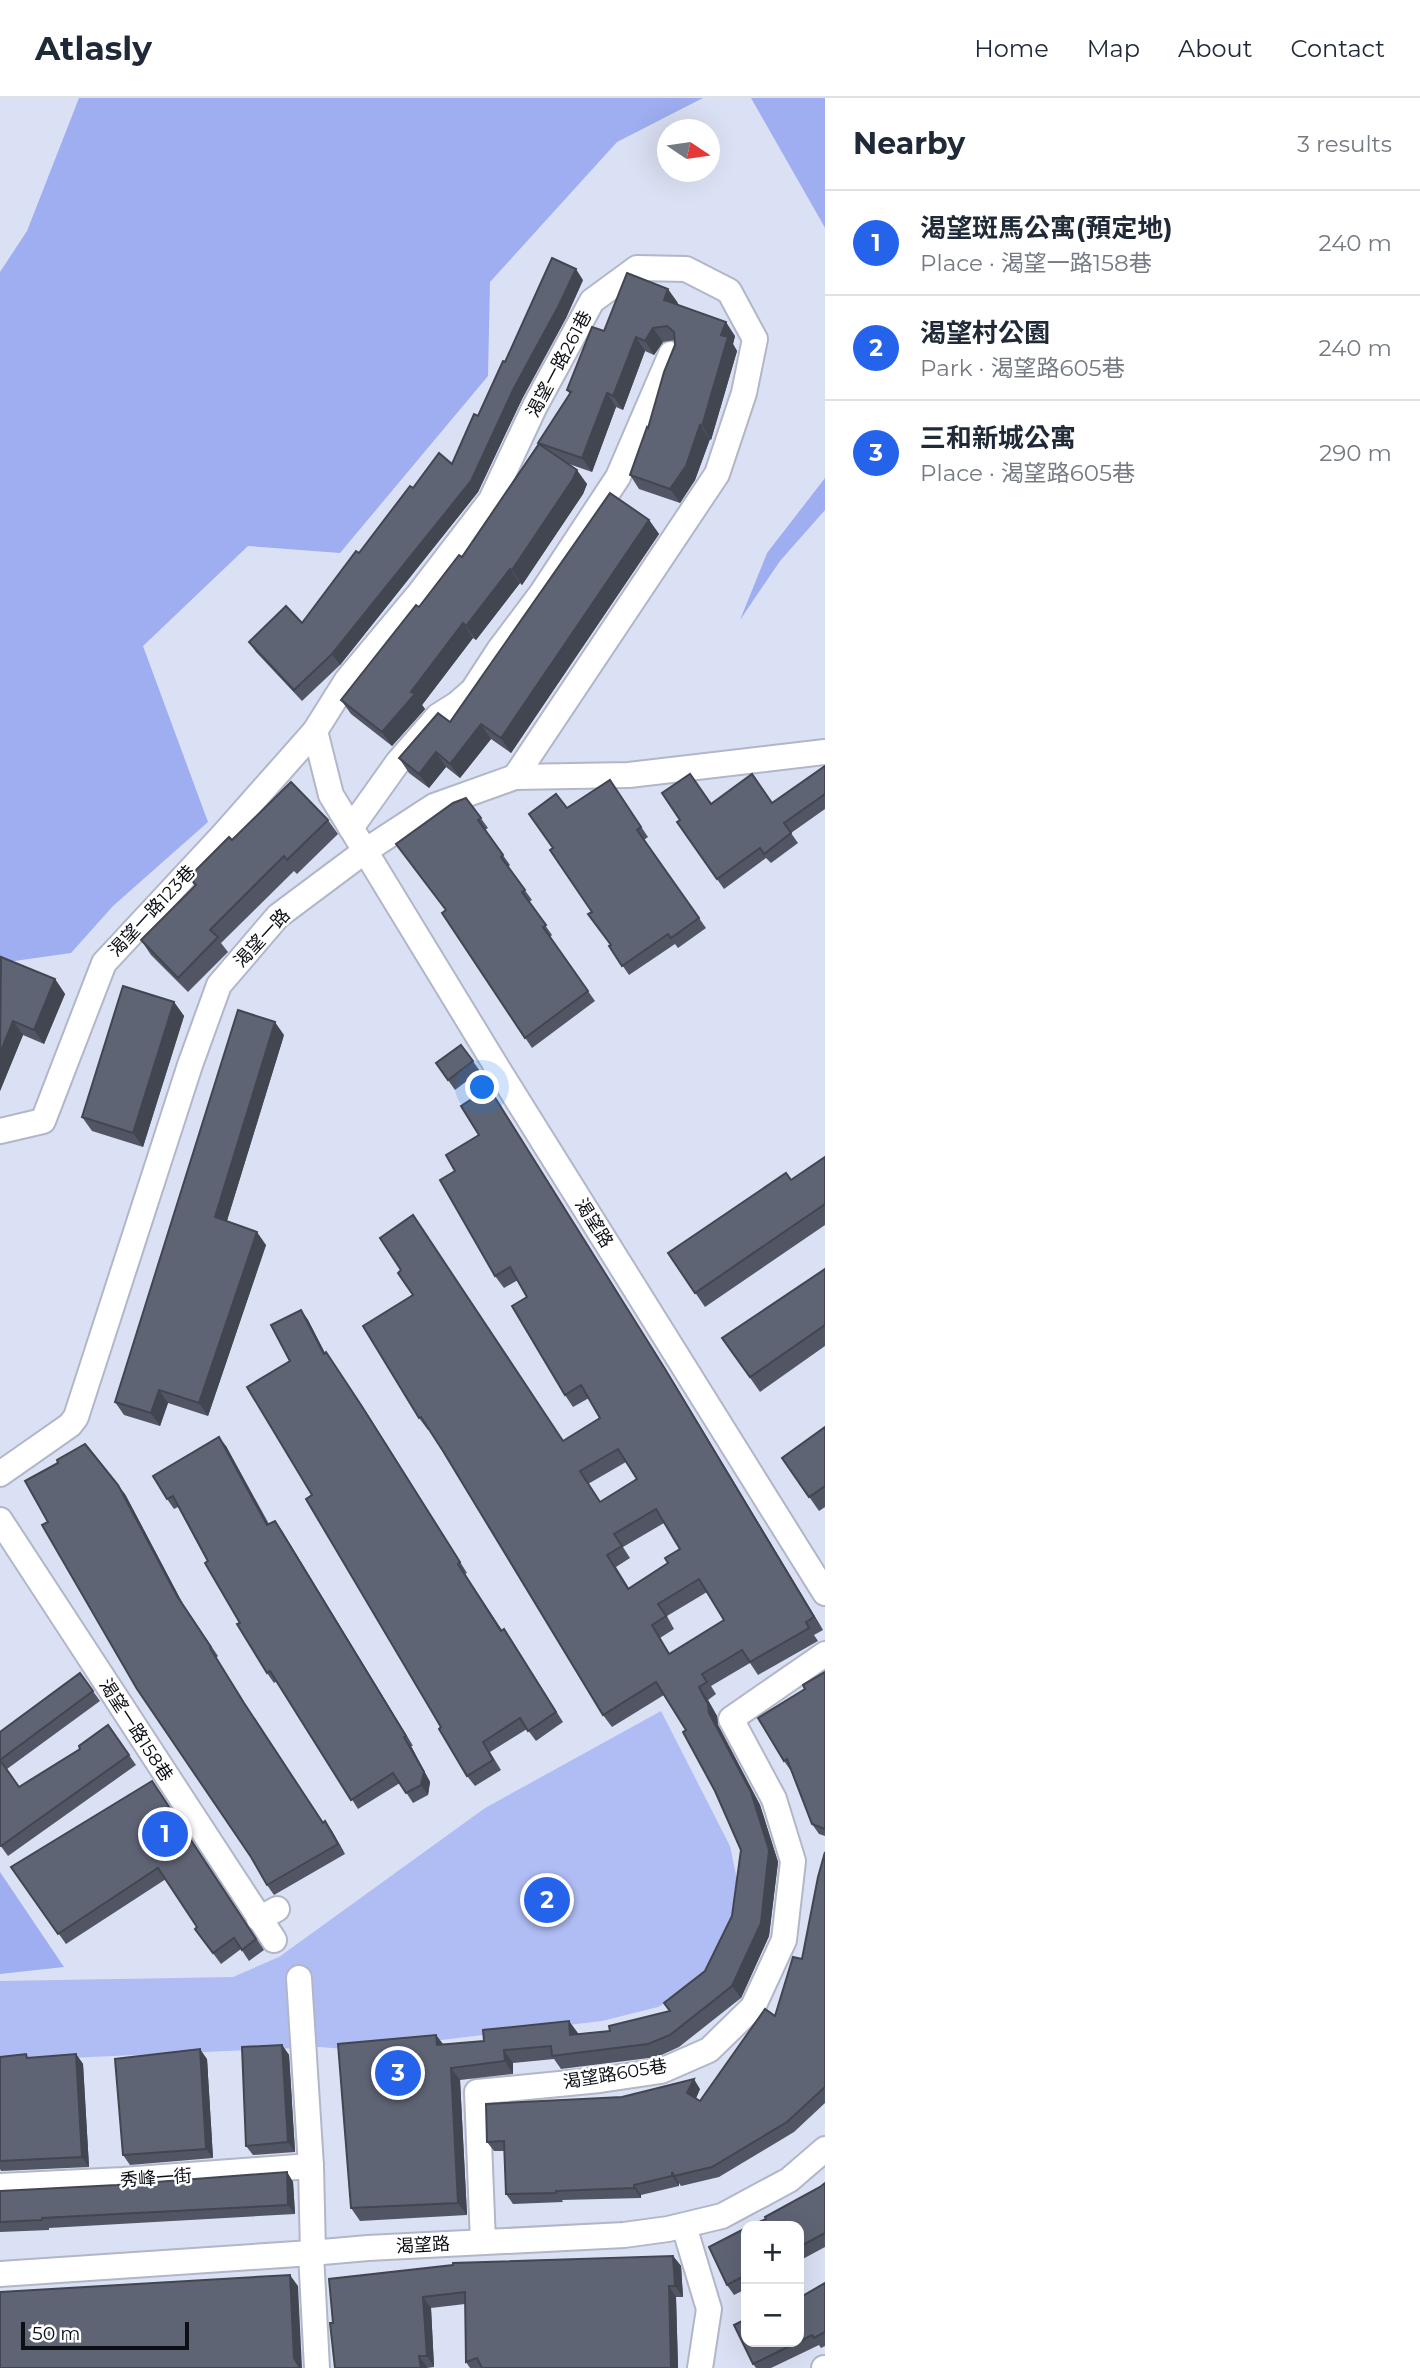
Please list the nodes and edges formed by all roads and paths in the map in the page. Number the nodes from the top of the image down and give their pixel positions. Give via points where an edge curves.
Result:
1 (671, 354) edge
2 (316, 732) junction
3 (825, 752) edge
4 (515, 777) junction
5 (351, 828) junction
6 (365, 851) junction
7 (0, 1131) edge
8 (0, 1474) edge
9 (0, 1520) edge
10 (825, 1593) edge
11 (825, 1654) edge
12 (274, 1940) dead end
13 (299, 1978) dead end
14 (825, 2149) edge
15 (311, 2165) junction
16 (0, 2186) edge
17 (684, 2225) junction
18 (483, 2242) junction
19 (312, 2253) junction
20 (0, 2274) edge
21 (317, 2368) edge
22 (700, 2368) edge

1 - 5 street via 618,477 541,594 473,690 438,716
2 - 4 street, 渴望一路261巷 via 346,680 491,500 592,301 637,268 686,269 729,291 755,339 725,451 717,474
2 - 5 street via 331,795
2 - 7 street, 渴望一路123巷 via 104,963 43,1121
3 - 4 street, 渴望一路 via 629,775
4 - 6 street, 渴望一路 via 434,806
5 - 6 street
6 - 8 street, 渴望一路 via 278,916 219,985 190,1065 84,1422 71,1425
6 - 10 street, 渴望路
9 - 12 street, 渴望一路158巷 via 268,1914
11 - 18 street, 渴望路605巷 via 731,1718 774,1799 793,1861 784,1940 753,2007 709,2050 661,2071 477,2092
13 - 15 street
14 - 17 street, 渴望路 via 789,2180 722,2216
15 - 16 street, 秀峰一街
15 - 19 street
17 - 18 street, 渴望路 via 624,2235
17 - 22 street via 709,2309
18 - 19 street, 渴望路
19 - 20 street, 渴望路
19 - 21 street

